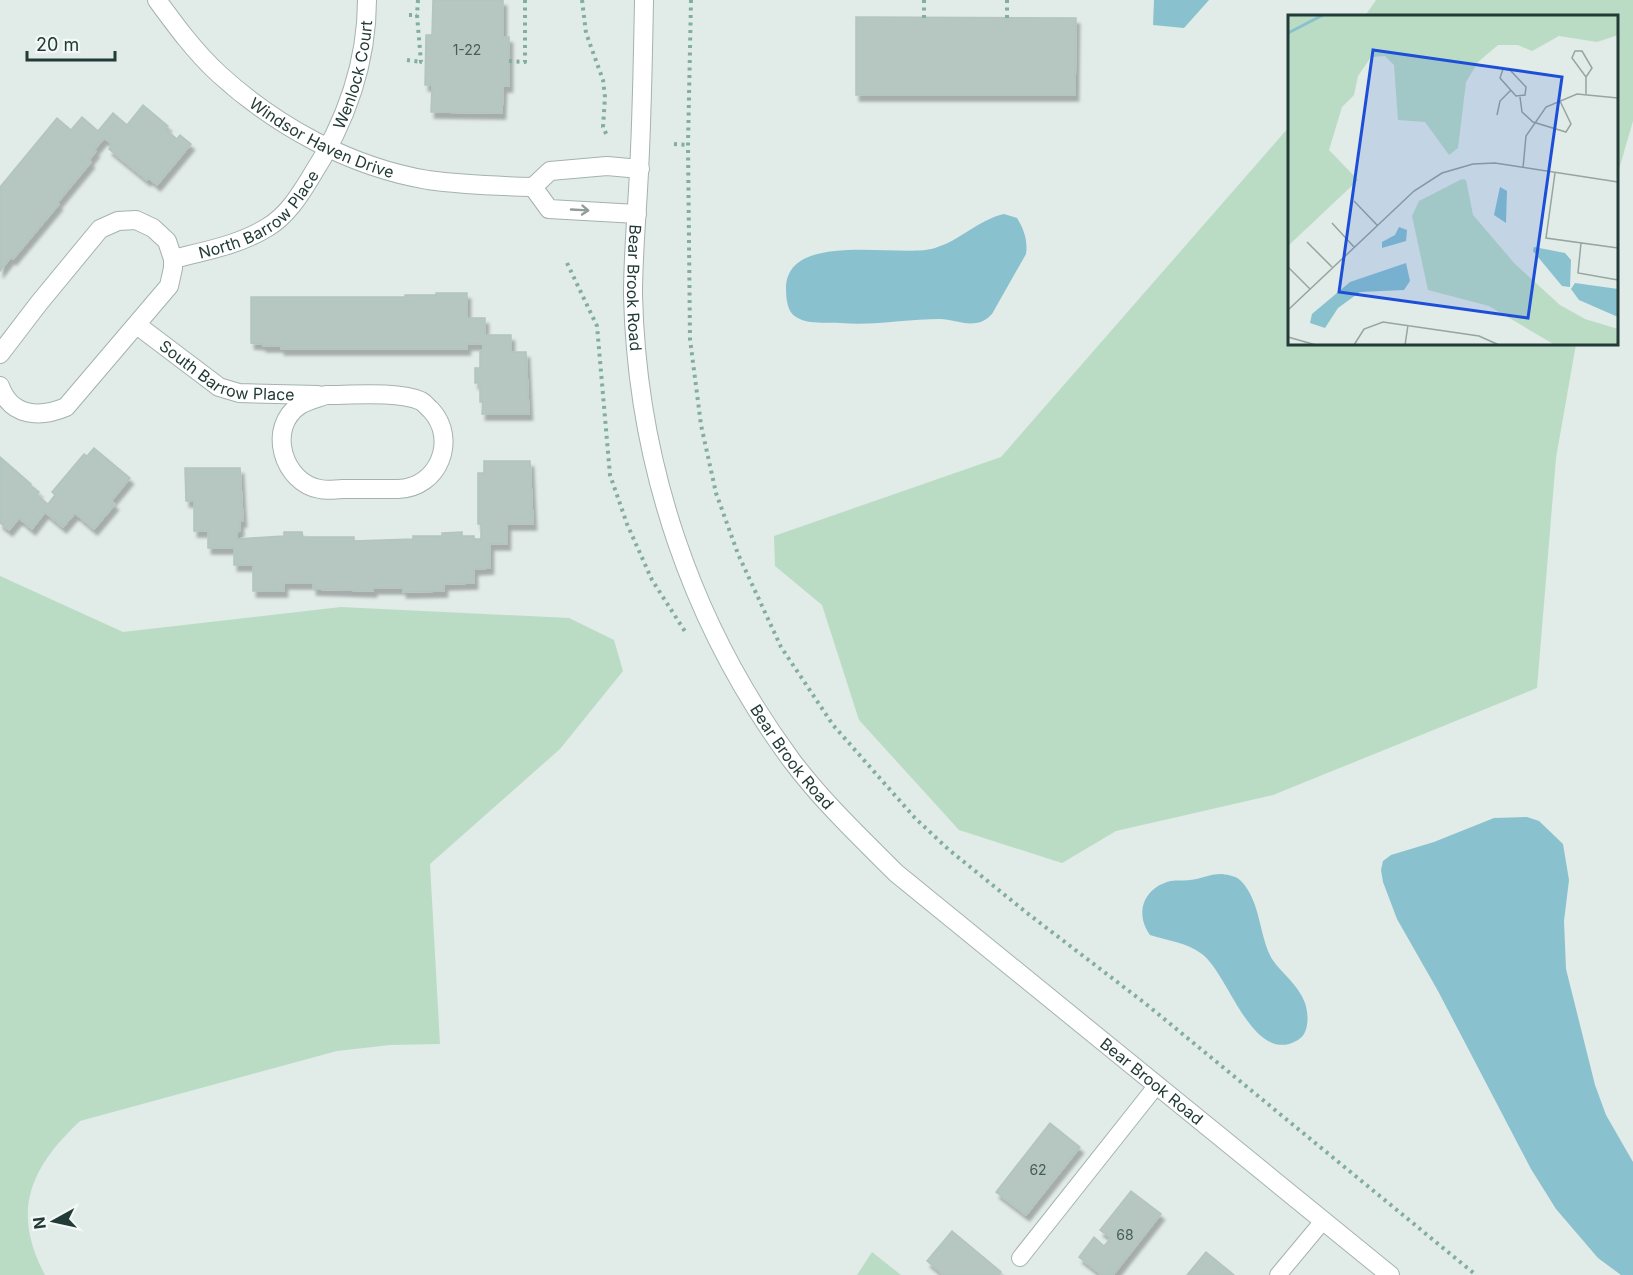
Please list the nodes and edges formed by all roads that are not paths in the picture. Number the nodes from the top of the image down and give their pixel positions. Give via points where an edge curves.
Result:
1 (158, 0) edge
2 (367, 0) edge
3 (644, 0) edge
4 (329, 148) junction
5 (640, 169) junction
6 (533, 187) junction
7 (637, 214) junction
8 (173, 259) junction
9 (137, 325) junction
10 (0, 354) edge
11 (0, 386) edge
12 (326, 395) junction
13 (1157, 1086) junction
14 (1323, 1221) junction
15 (1020, 1258) dead end
16 (1278, 1275) edge
17 (1390, 1275) edge

1 - 4 street, Windsor Haven Drive via 218,73 262,110
2 - 4 street, Wenlock Court via 364,47 343,117
3 - 5 street, Bear Brook Road
4 - 6 street, Windsor Haven Drive via 426,180
4 - 8 street, North Barrow Place via 294,205 270,226 245,239
5 - 6 street via 607,166 550,171
5 - 7 street, Bear Brook Road
6 -> 7 street via 549,209
7 - 13 street, Bear Brook Road via 633,294 648,440 664,507 686,571 714,634 754,706 836,814 896,873
8 - 9 street, North Barrow Place via 169,286
8 - 10 street, North Barrow Place via 160,235 136,220 118,221 100,229
9 - 11 street, North Barrow Place via 66,407 50,414 33,414 16,408
9 - 12 street, South Barrow Place via 219,387 239,393
12 - 12 street, South Barrow Place via 407,396 423,402 438,418 444,436 437,468 423,482 405,489 320,489 303,483 289,469 282,453 282,436 288,419 300,405
13 - 14 street, Bear Brook Road
13 - 15 lane
14 - 16 lane
14 - 17 street, Bear Brook Road

